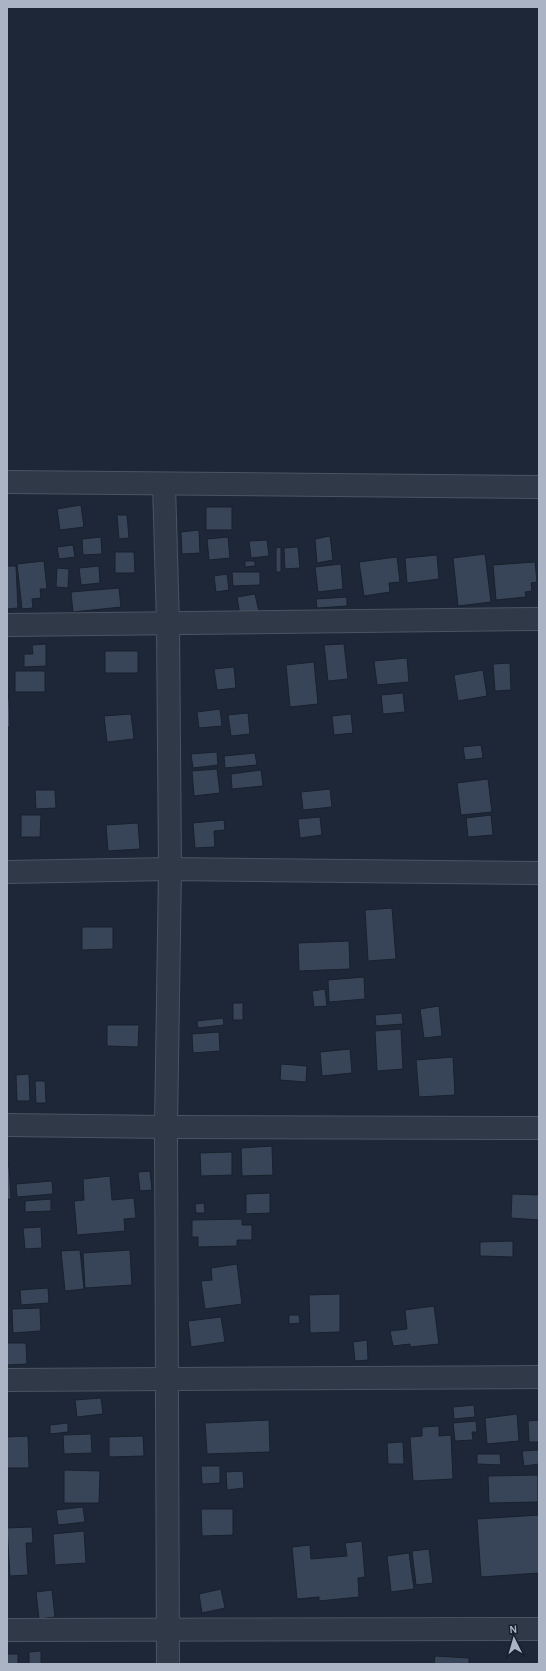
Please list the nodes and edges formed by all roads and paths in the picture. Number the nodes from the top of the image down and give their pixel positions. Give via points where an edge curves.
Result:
1 (7, 482) edge
2 (164, 484) junction
3 (539, 487) edge
4 (539, 620) edge
5 (168, 624) junction
6 (7, 625) edge
7 (170, 869) junction
8 (7, 872) edge
9 (539, 873) edge
10 (7, 1125) edge
11 (166, 1127) junction
12 (539, 1128) edge
13 (539, 1377) edge
14 (7, 1380) edge
15 (166, 1380) junction
16 (539, 1629) edge
17 (7, 1630) edge
18 (168, 1631) junction
19 (168, 1664) edge

1 - 2 street
2 - 3 street
2 - 5 street
4 - 5 street
5 - 6 street
5 - 7 street
7 - 8 street
7 - 9 street
7 - 11 street
10 - 11 street
11 - 12 street
11 - 15 street
13 - 15 street
14 - 15 street
15 - 18 street
16 - 18 street
17 - 18 street
18 - 19 street

